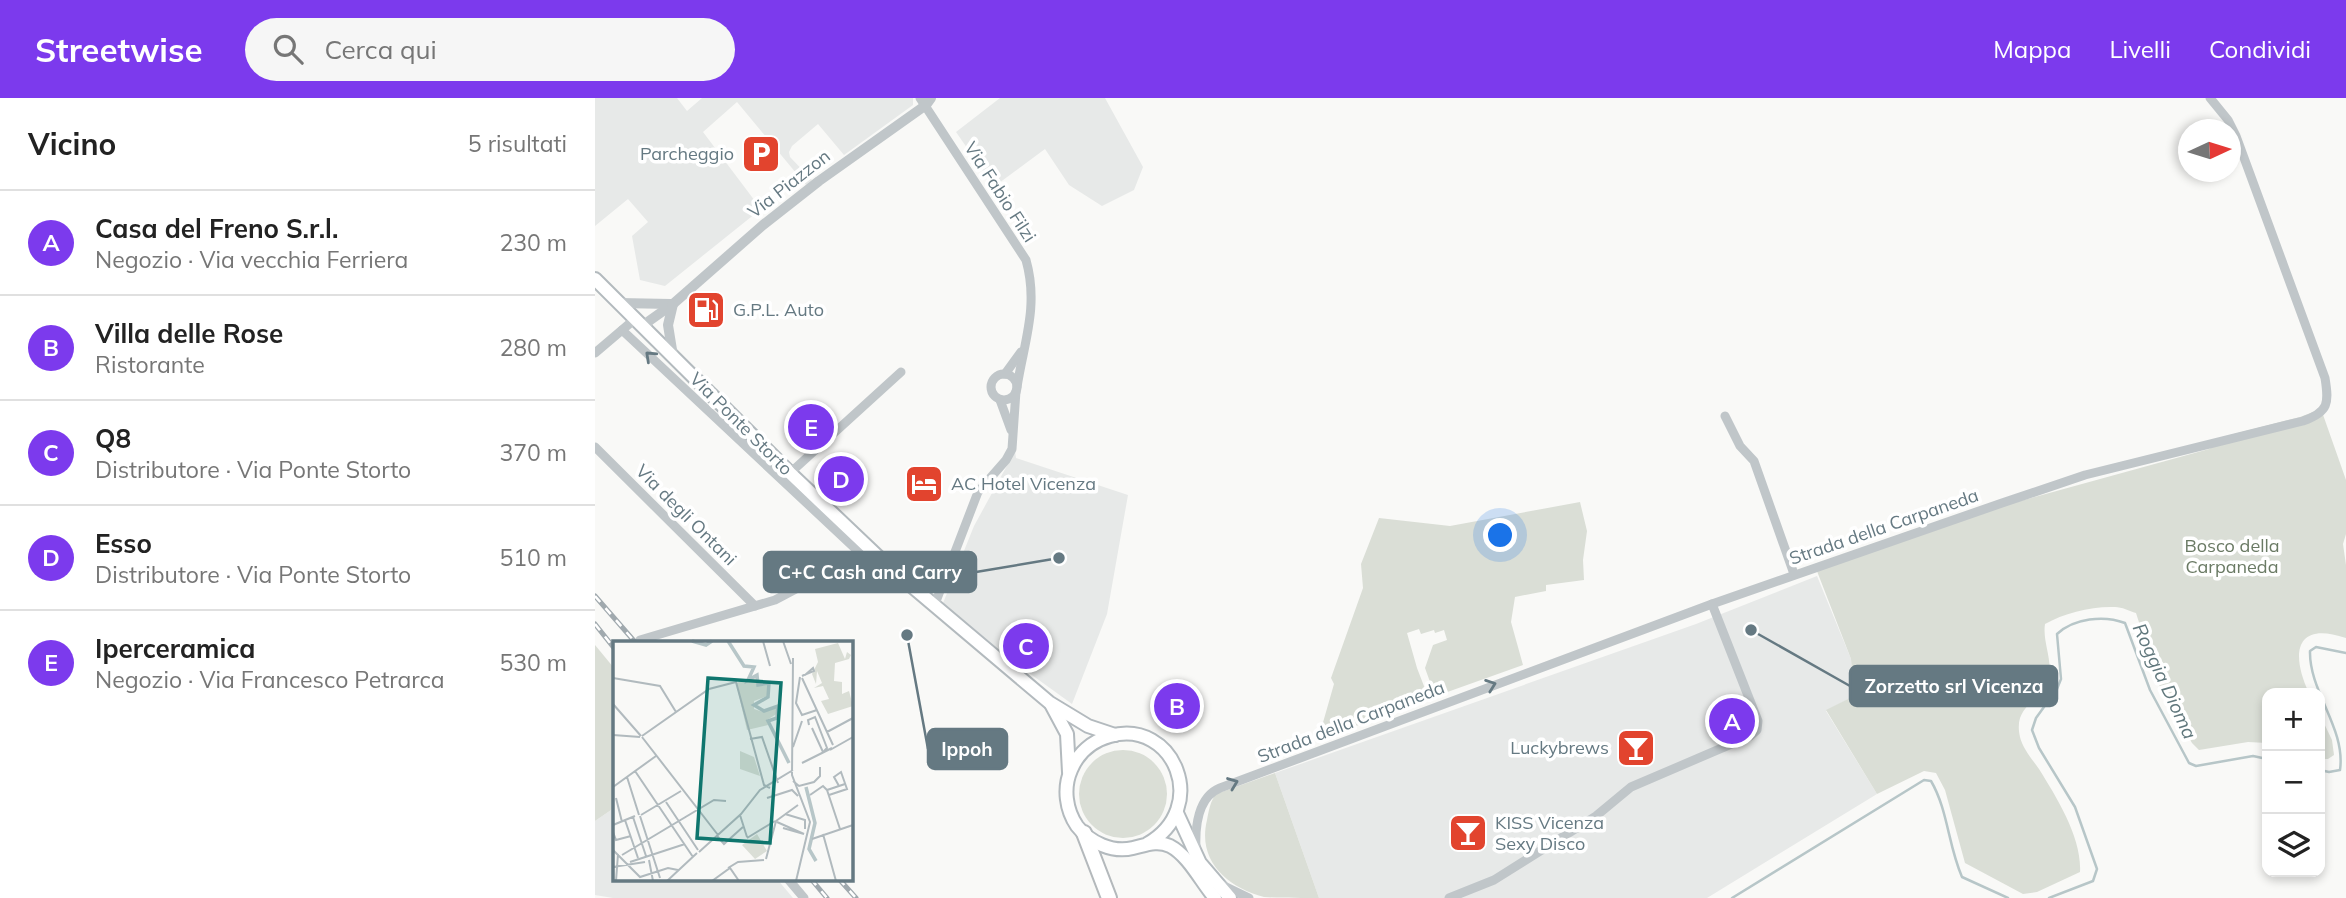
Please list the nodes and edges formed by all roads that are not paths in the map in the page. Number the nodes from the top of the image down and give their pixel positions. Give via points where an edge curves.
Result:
1 (2210, 98) edge
2 (926, 100) edge
3 (595, 279) edge
4 (619, 303) junction
5 (672, 308) junction
6 (640, 324) junction
7 (622, 330) junction
8 (1023, 351) junction
9 (595, 353) edge
10 (673, 356) junction
11 (901, 372) dead end
12 (1005, 374) junction
13 (1016, 389) junction
14 (1000, 400) junction
15 (1725, 416) dead end
16 (1013, 438) junction
17 (595, 447) edge
18 (790, 473) junction
19 (867, 553) junction
20 (1794, 574) junction
21 (935, 604) junction
22 (1712, 604) junction
23 (755, 606) junction
24 (640, 640) dead end
25 (1050, 703) junction
26 (1115, 735) junction
27 (1069, 775) junction
28 (1177, 813) junction
29 (1084, 834) junction
30 (1147, 844) junction
31 (1197, 857) junction
32 (789, 880) edge
33 (1213, 880) junction
34 (804, 898) edge
35 (1109, 898) edge
36 (1215, 898) edge
37 (1230, 898) edge
38 (1249, 898) edge
39 (1449, 898) edge

1 - 20 street, Strada della Carpaneda via 2228,120 2250,173 2325,378 2324,410 2303,421 2085,475
2 - 5 street, Via Piazzon via 764,225
2 - 8 street, Via Fabio Filzi via 1026,260 1033,301
3 - 4 main road, Via Ponte Storto
4 - 5 street
4 - 6 main road, Via Ponte Storto
5 - 6 street, Via Piazzon via 663,321
5 - 10 street via 668,325
6 - 7 street
6 - 10 main road, Via Ponte Storto
7 - 9 street
19 -> 7 street
8 - 12 street, Via Fabio Filzi
8 - 13 street, Via Fabio Filzi
10 - 18 main road, Via Ponte Storto
11 - 18 street
12 - 13 street via 1015,380
12 - 14 street via 997,376 991,386
13 - 14 street via 1011,398
13 - 16 street, Via Fabio Filzi
14 - 16 street
15 - 20 street via 1740,446 1755,461
16 - 21 street via 1006,460 978,492
17 - 23 street, Via degli Ontani
18 - 19 main road, Via Ponte Storto
19 - 21 main road, Via Ponte Storto
19 - 23 street
20 - 22 street, Strada della Carpaneda
21 - 25 main road, Via Ponte Storto
31 -> 22 street, Strada della Carpaneda via 1196,827 1210,792
22 - 39 street via 1758,721 1757,730 1631,786 1596,816 1494,880
23 - 24 street
25 - 26 main road, Via Ponte Storto
25 - 27 main road, Via Ponte Storto via 1067,734
26 - 27 main road via 1081,753
26 - 28 main road via 1139,736 1169,756 1181,789
27 - 29 main road via 1068,806
28 - 30 main road via 1165,831
28 - 31 main road
29 - 30 main road via 1110,848
29 - 35 highway
30 - 36 main road via 1158,842 1178,852
31 - 33 main road
32 - 34 street
33 - 37 main road
33 - 38 street

